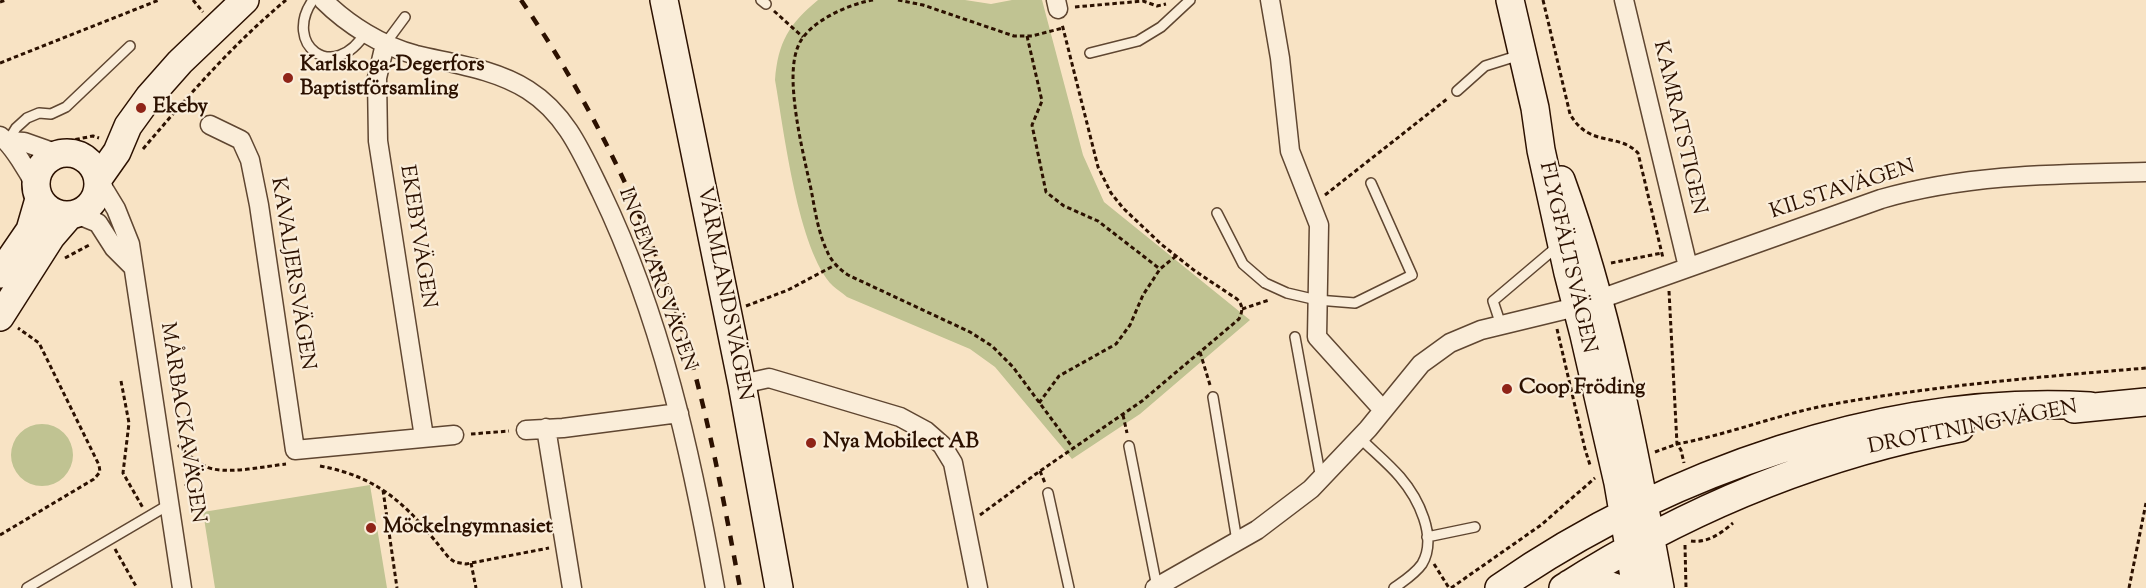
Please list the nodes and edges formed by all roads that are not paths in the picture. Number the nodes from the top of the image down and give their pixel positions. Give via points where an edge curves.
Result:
1 (245, 0) edge
2 (313, 0) edge
3 (323, 0) edge
4 (664, 0) edge
5 (1191, 0) edge
6 (1270, 0) edge
7 (1509, 0) edge
8 (1624, 0) edge
9 (405, 17) dead end
10 (366, 32) junction
11 (385, 44) junction
12 (130, 46) dead end
13 (1090, 53) dead end
14 (1522, 54) junction
15 (1457, 91) road end
16 (210, 125) dead end
17 (128, 126) junction
18 (3, 140) edge
19 (64, 153) junction
20 (2146, 172) edge
21 (98, 180) junction
22 (1371, 183) dead end
23 (37, 193) junction
24 (1217, 213) dead end
25 (73, 215) junction
26 (1552, 251) dead end
27 (132, 266) junction
28 (1688, 267) junction
29 (0, 274) edge
30 (1317, 300) junction
31 (1588, 303) junction
32 (6, 320) edge
33 (1501, 325) junction
34 (1295, 337) dead end
35 (742, 384) junction
36 (1213, 398) road end
37 (2146, 402) edge
38 (2090, 406) junction
39 (1383, 410) junction
40 (679, 413) junction
41 (546, 428) junction
42 (526, 430) road end
43 (454, 435) road end
44 (424, 437) junction
45 (1360, 438) junction
46 (1130, 446) road end
47 (1633, 446) junction
48 (1686, 478) junction
49 (1321, 479) junction
50 (1048, 493) dead end
51 (170, 504) junction
52 (1634, 508) junction
53 (1475, 527) dead end
54 (1427, 537) junction
55 (1237, 541) junction
56 (1640, 543) junction
57 (1565, 586) edge
58 (1156, 587) edge
59 (27, 588) edge
60 (182, 588) edge
61 (572, 588) edge
62 (715, 588) edge
63 (779, 588) edge
64 (978, 588) edge
65 (1069, 588) edge
66 (1394, 588) edge
67 (1499, 588) edge
68 (1617, 588) edge
69 (1636, 588) edge
70 (1660, 588) edge

1 - 17 street via 180,62
2 - 10 lane via 303,22 309,47 316,55 338,56 357,47
3 - 10 street, INGEMARSVÄGEN
4 - 35 street, VÄRMLANDSVÄGEN
5 - 13 lane via 1161,27 1138,40
6 - 30 street via 1290,151 1319,225
7 - 14 street, FLYGFÄLTSVÄGEN
8 - 28 street, KAMRATSTIGEN
9 - 11 lane
10 - 11 street, INGEMARSVÄGEN
11 - 40 street, INGEMARSVÄGEN via 510,80 547,104 563,121 584,157 630,261
11 - 44 street, EKEBYVÄGEN via 377,78 378,141
12 - 18 lane via 66,107 27,118
14 - 15 lane via 1485,66
14 - 31 street, FLYGFÄLTSVÄGEN via 1549,189
16 - 44 street, KAVALJERSVÄGEN via 241,140 250,160 296,450
17 - 19 street via 89,147
17 - 21 street via 117,152
18 - 19 street
18 - 23 street via 27,170
19 - 21 street via 87,160
19 - 23 street via 43,164 37,175
20 - 28 street, KILSTAVÄGEN via 2023,174 1917,188
21 - 25 street via 95,199
21 - 27 street, MÅRBACKAVÄGEN via 122,222
22 - 30 lane via 1412,275 1355,303
23 - 25 street via 52,212
23 - 29 street via 30,230
24 - 30 lane via 1243,264 1265,283
25 - 27 street, MÅRBACKAVÄGEN via 98,223
25 - 32 street via 51,237
26 - 33 lane via 1493,301
27 - 51 street, MÅRBACKAVÄGEN
28 - 31 street, KILSTAVÄGEN
30 - 39 street via 1317,337
31 - 33 street, KILSTAVÄGEN
31 - 47 street, FLYGFÄLTSVÄGEN
31 - 52 street, FLYGFÄLTSVÄGEN via 1615,471
33 - 39 street, KILSTAVÄGEN via 1450,343 1421,364
34 - 49 lane
35 - 63 street, VÄRMLANDSVÄGEN
35 - 64 street via 769,378 900,417 926,431 942,445 953,463
36 - 55 lane
37 - 38 street, DROTTNINGVÄGEN
38 - 48 street, DROTTNINGVÄGEN via 2018,405 1877,424 1805,441
38 - 56 street, DROTTNINGVÄGEN via 1958,428 1861,451 1725,499
39 - 45 street, KILSTAVÄGEN
40 - 41 street
40 - 62 street, INGEMARSVÄGEN
41 - 42 street
41 - 61 street
43 - 44 street
45 - 49 street, KILSTAVÄGEN
45 - 54 lane via 1409,489
46 - 58 lane
47 - 48 street via 1654,470
47 - 52 street, FLYGFÄLTSVÄGEN
48 - 52 street, DROTTNINGVÄGEN
49 - 55 street, KILSTAVÄGEN via 1287,508
50 - 65 lane
51 - 59 lane
51 - 60 street, MÅRBACKAVÄGEN
52 - 56 street
52 - 67 street, DROTTNINGVÄGEN
53 - 54 lane
54 - 66 lane via 1425,557 1416,571
55 - 58 street, KILSTAVÄGEN
56 - 57 street, DROTTNINGVÄGEN
56 - 69 street
56 - 70 street
57 - 68 street via 1602,583

